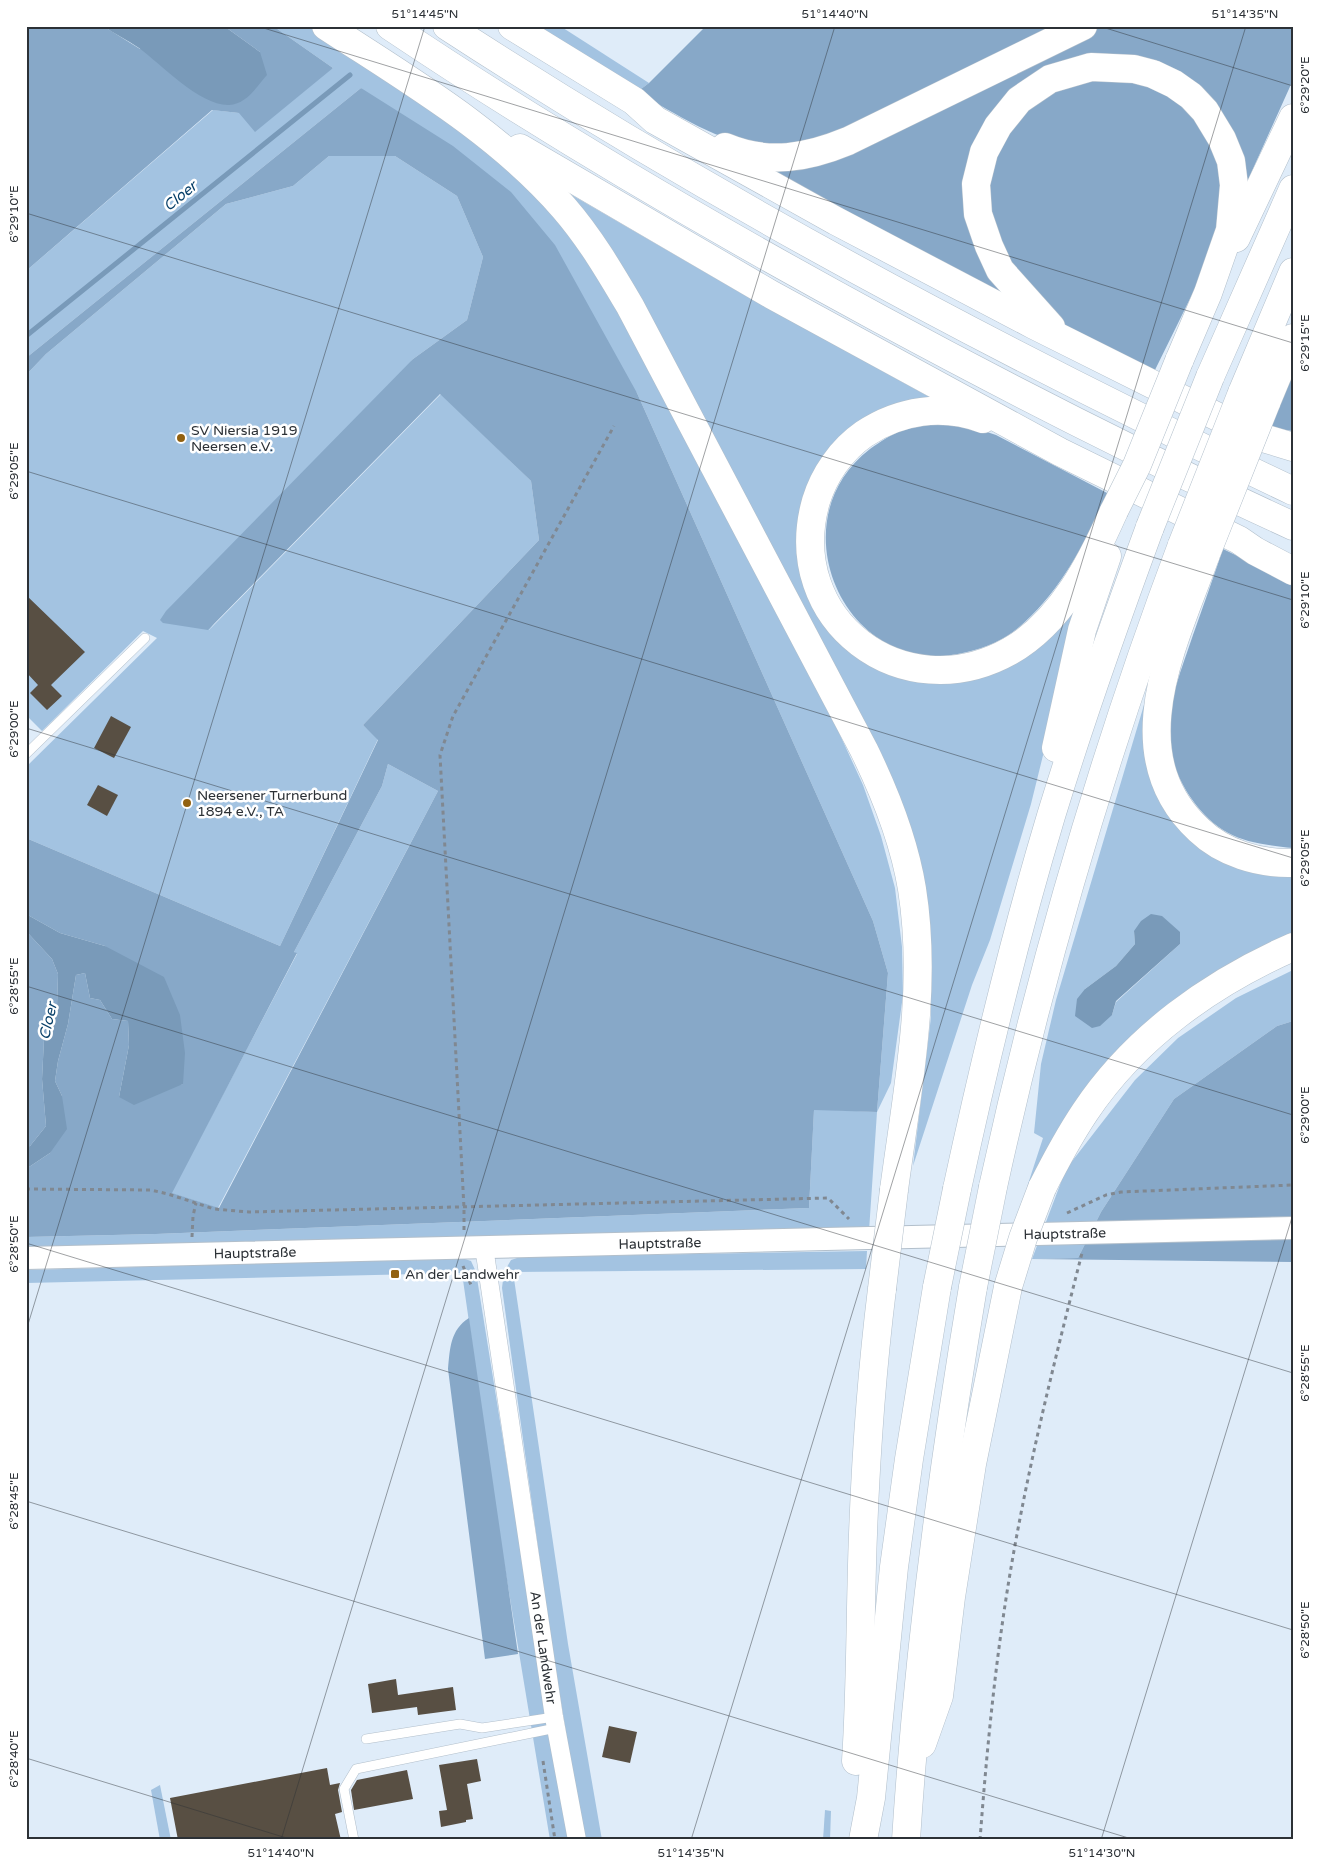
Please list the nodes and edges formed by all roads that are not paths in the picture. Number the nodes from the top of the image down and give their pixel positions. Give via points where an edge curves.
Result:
1 (326, 26) edge
2 (390, 26) edge
3 (447, 26) edge
4 (512, 26) edge
5 (1083, 26) edge
6 (634, 101) junction
7 (443, 103) junction
8 (1293, 118) edge
9 (1293, 189) edge
10 (1293, 272) edge
11 (1208, 293) junction
12 (1293, 338) edge
13 (1062, 339) junction
14 (1254, 398) junction
15 (1194, 443) junction
16 (1293, 447) edge
17 (1060, 452) junction
18 (1293, 474) edge
19 (1293, 491) edge
20 (1118, 513) junction
21 (1293, 526) edge
22 (1239, 540) junction
23 (1194, 549) junction
24 (1293, 559) edge
25 (1293, 571) edge
26 (145, 638) dead end
27 (26, 754) edge
28 (1038, 862) junction
29 (1293, 863) edge
30 (1293, 946) edge
31 (1293, 961) edge
32 (1205, 994) junction
33 (1293, 1228) edge
34 (484, 1247) junction
35 (36, 1258) edge
36 (555, 1722) junction
37 (366, 1739) dead end
38 (910, 1781) junction
39 (354, 1840) edge
40 (577, 1840) edge
41 (862, 1840) edge
42 (906, 1840) edge

1 - 7 highway
2 - 21 highway via 609,165 833,294 1058,413
3 - 15 highway via 582,112 787,232 1012,354
4 - 6 highway
5 - 6 highway via 848,141 801,157 777,158 732,150
6 - 13 highway via 655,120 836,221
7 - 17 highway via 732,272
7 - 41 highway, bridge via 486,134 540,181 570,215 609,269 864,750 894,817 905,854 917,922 919,956 915,1027 869,1416 860,1700 853,1797
8 - 11 highway
9 - 28 highway, bridge via 1210,377 1150,527 1075,740
10 - 14 highway
11 - 13 highway via 1230,230 1234,185 1231,161 1205,111 1174,84 1153,74 1134,70 1091,67 1050,79 1019,100 998,126 984,152 976,184 978,214 1000,270
11 - 20 highway, bridge
12 - 14 highway
13 - 16 highway via 1252,433
14 - 23 highway, bridge
15 - 18 highway via 1252,457
15 - 19 highway
17 - 20 highway via 986,420 952,411 908,414 891,419 860,437 825,479 814,508 810,532 813,569 834,617 866,647 905,667 948,671 991,661 1030,638 1051,617 1071,592
17 - 22 highway
20 - 28 highway via 1082,630 1039,813
22 - 24 highway via 1258,544
22 - 25 highway
23 - 29 highway via 1176,638 1158,699 1156,741 1162,773 1178,807 1207,837 1240,855
23 - 38 highway, bridge via 1135,674 1081,842 1026,1041 993,1187 954,1400 930,1573
26 - 27 lane
28 - 41 highway, bridge via 992,1033 937,1287 908,1469 871,1798
30 - 32 highway
31 - 32 highway via 1250,981
32 - 38 highway, bridge via 1152,1036 1105,1085 1070,1135 1042,1188 1023,1238 1008,1287 972,1464 950,1597 939,1696
33 - 34 street, Hauptstraße
34 - 35 street, Hauptstraße
34 - 36 street, An der Landwehr
36 - 37 lane via 482,1728 460,1724
36 - 39 lane via 356,1769 344,1789
36 - 40 street, An der Landwehr
38 - 42 highway

